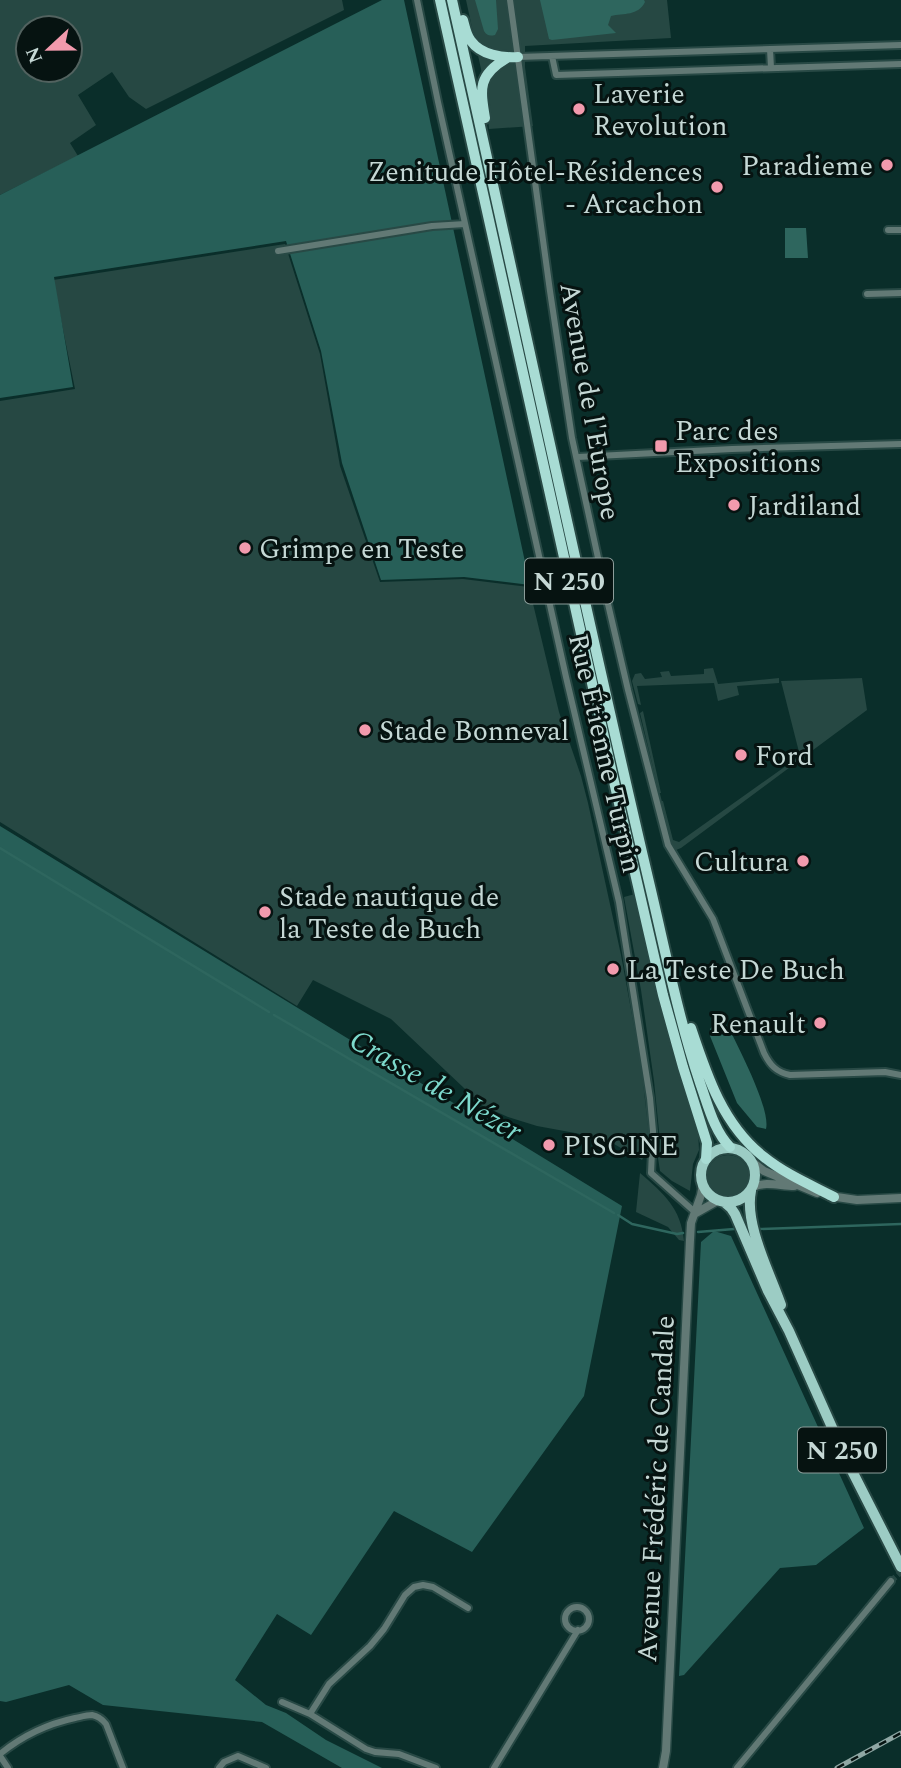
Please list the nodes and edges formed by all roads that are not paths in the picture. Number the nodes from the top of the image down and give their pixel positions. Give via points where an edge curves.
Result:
1 (417, 0) edge
2 (440, 0) edge
3 (452, 0) edge
4 (458, 0) edge
5 (510, 0) edge
6 (901, 45) edge
7 (770, 49) junction
8 (552, 56) junction
9 (512, 57) junction
10 (901, 64) edge
11 (771, 68) junction
12 (487, 159) junction
13 (465, 224) junction
14 (888, 230) dead end
15 (901, 230) edge
16 (278, 251) dead end
17 (901, 293) edge
18 (867, 294) dead end
19 (901, 444) edge
20 (578, 457) junction
21 (651, 890) junction
22 (901, 1075) edge
23 (730, 1147) junction
24 (706, 1159) junction
25 (751, 1161) junction
26 (703, 1184) junction
27 (800, 1187) junction
28 (752, 1189) junction
29 (834, 1198) junction
30 (901, 1198) edge
31 (722, 1201) junction
32 (696, 1213) junction
33 (789, 1331) junction
34 (901, 1567) edge
35 (891, 1581) tunnel mouth
36 (468, 1608) dead end
37 (578, 1630) dead end
38 (282, 1702) dead end
39 (310, 1714) junction
40 (0, 1755) edge
41 (8, 1768) edge
42 (123, 1768) edge
43 (219, 1768) edge
44 (266, 1768) edge
45 (436, 1768) edge
46 (494, 1768) edge
47 (663, 1768) edge
48 (737, 1768) edge

1 - 13 street, Rue Étienne Turpin
2 - 24 highway, N 250 via 669,1020 708,1143
3 - 12 highway, N 250
4 - 9 highway via 472,43 485,52
5 - 9 street, Avenue de l'Europe
6 - 7 street
7 - 8 street
7 - 11 street
8 - 9 street
8 - 11 street via 556,75
9 - 12 highway via 489,70 482,84
9 - 20 street, Avenue de l'Europe
10 - 11 street
12 - 21 highway, N 250
13 - 16 street
13 - 32 street, Rue Étienne Turpin via 619,902 650,1098 651,1173
14 - 15 street
17 - 18 street
19 - 20 street
20 - 22 street, Avenue de l'Europe via 608,604 667,845 713,919 770,1064 790,1075
21 - 23 highway, N 250 via 694,1064 718,1131
21 - 29 highway, N 250 via 691,1028 721,1105 765,1158
23 - 24 main road
23 - 25 main road, N 250
24 - 26 main road, N 250
25 - 27 street
25 - 28 main road, N 250
26 - 31 main road, N 250
26 - 32 street, Avenue Frédéric de Candale
27 - 28 street via 767,1183
27 - 29 street
28 - 31 main road via 738,1200
28 - 33 main road, N 250 via 749,1211 754,1232
29 - 30 street
31 - 32 street
31 - 33 main road, N 250 via 735,1214
32 - 47 street, Avenue Frédéric de Candale via 691,1223
33 - 34 main road, N 250
35 - 48 street
36 - 39 street via 433,1587 414,1587 370,1646 329,1684
37 - 46 street
38 - 39 street
39 - 45 street via 366,1749 398,1754
40 - 41 street
40 - 42 street via 43,1727 91,1715 106,1724
43 - 44 street via 238,1756

